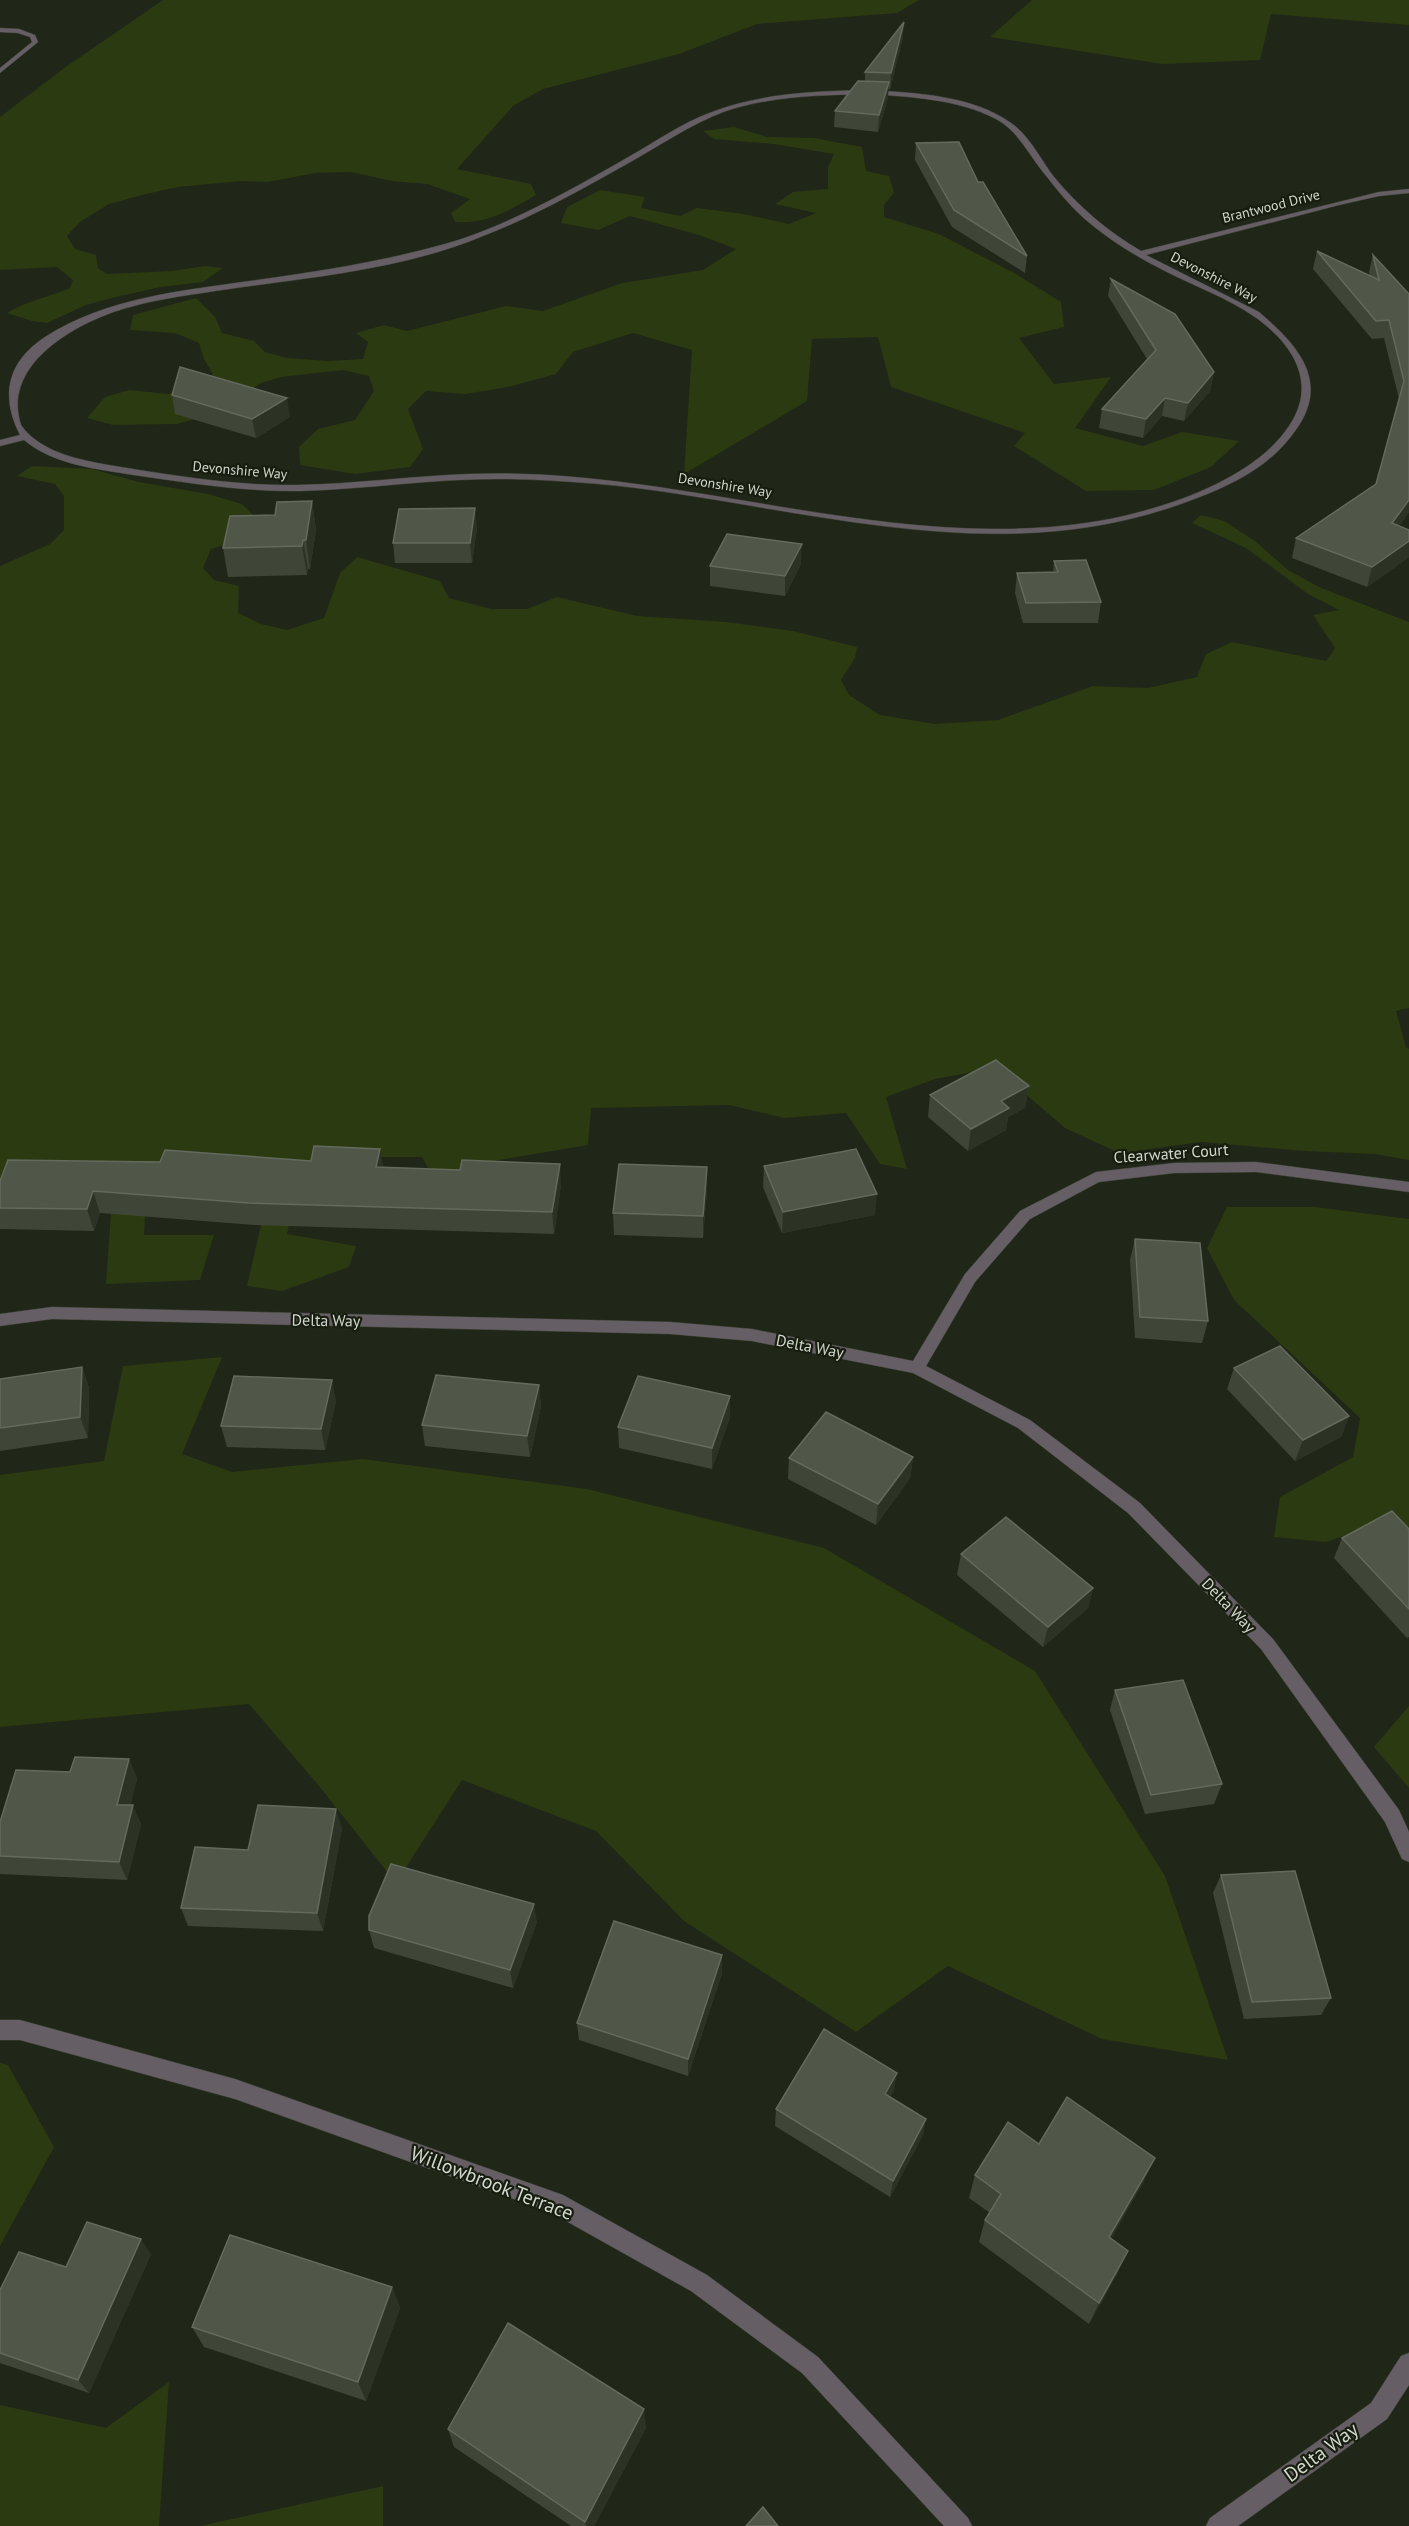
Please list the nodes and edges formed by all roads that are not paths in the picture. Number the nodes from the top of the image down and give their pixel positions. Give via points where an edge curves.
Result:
1 (0, 30) edge
2 (0, 70) edge
3 (1409, 191) edge
4 (1140, 254) junction
5 (11, 417) junction
6 (0, 420) edge
7 (25, 437) junction
8 (0, 443) edge
9 (1409, 1187) edge
10 (0, 1320) edge
11 (917, 1368) junction
12 (1409, 1853) edge
13 (0, 2030) edge
14 (1409, 2364) edge
15 (960, 2526) edge
16 (1218, 2526) edge

1 - 2 street via 19,31 33,36 35,42
3 - 4 street, Brantwood Drive via 1338,203
4 - 5 street, Devonshire Way via 1100,228 1066,198 1011,126 993,116 922,97 869,92 763,100 716,112 501,226 456,244 371,265 171,296 99,312 50,338 16,366 5,389
4 - 7 street, Devonshire Way via 1269,324 1305,374 1308,396 1281,446 1241,475 1186,502 1132,519 1046,530 964,532 839,518 673,490 525,476 297,488 216,483 94,466 47,451
5 - 6 street
5 - 7 street, Devonshire Way
7 - 8 street
9 - 11 street, Clearwater Court via 1256,1167 1174,1168 1096,1177 1025,1215 970,1278
10 - 11 street, Delta Way via 52,1313 670,1328 752,1335
11 - 12 street, Delta Way via 1024,1424 1134,1508 1267,1644 1392,1816
13 - 15 street, Willowbrook Terrace via 20,2030 235,2089 555,2203 699,2283 810,2365
14 - 16 street, Delta Way via 1379,2411

